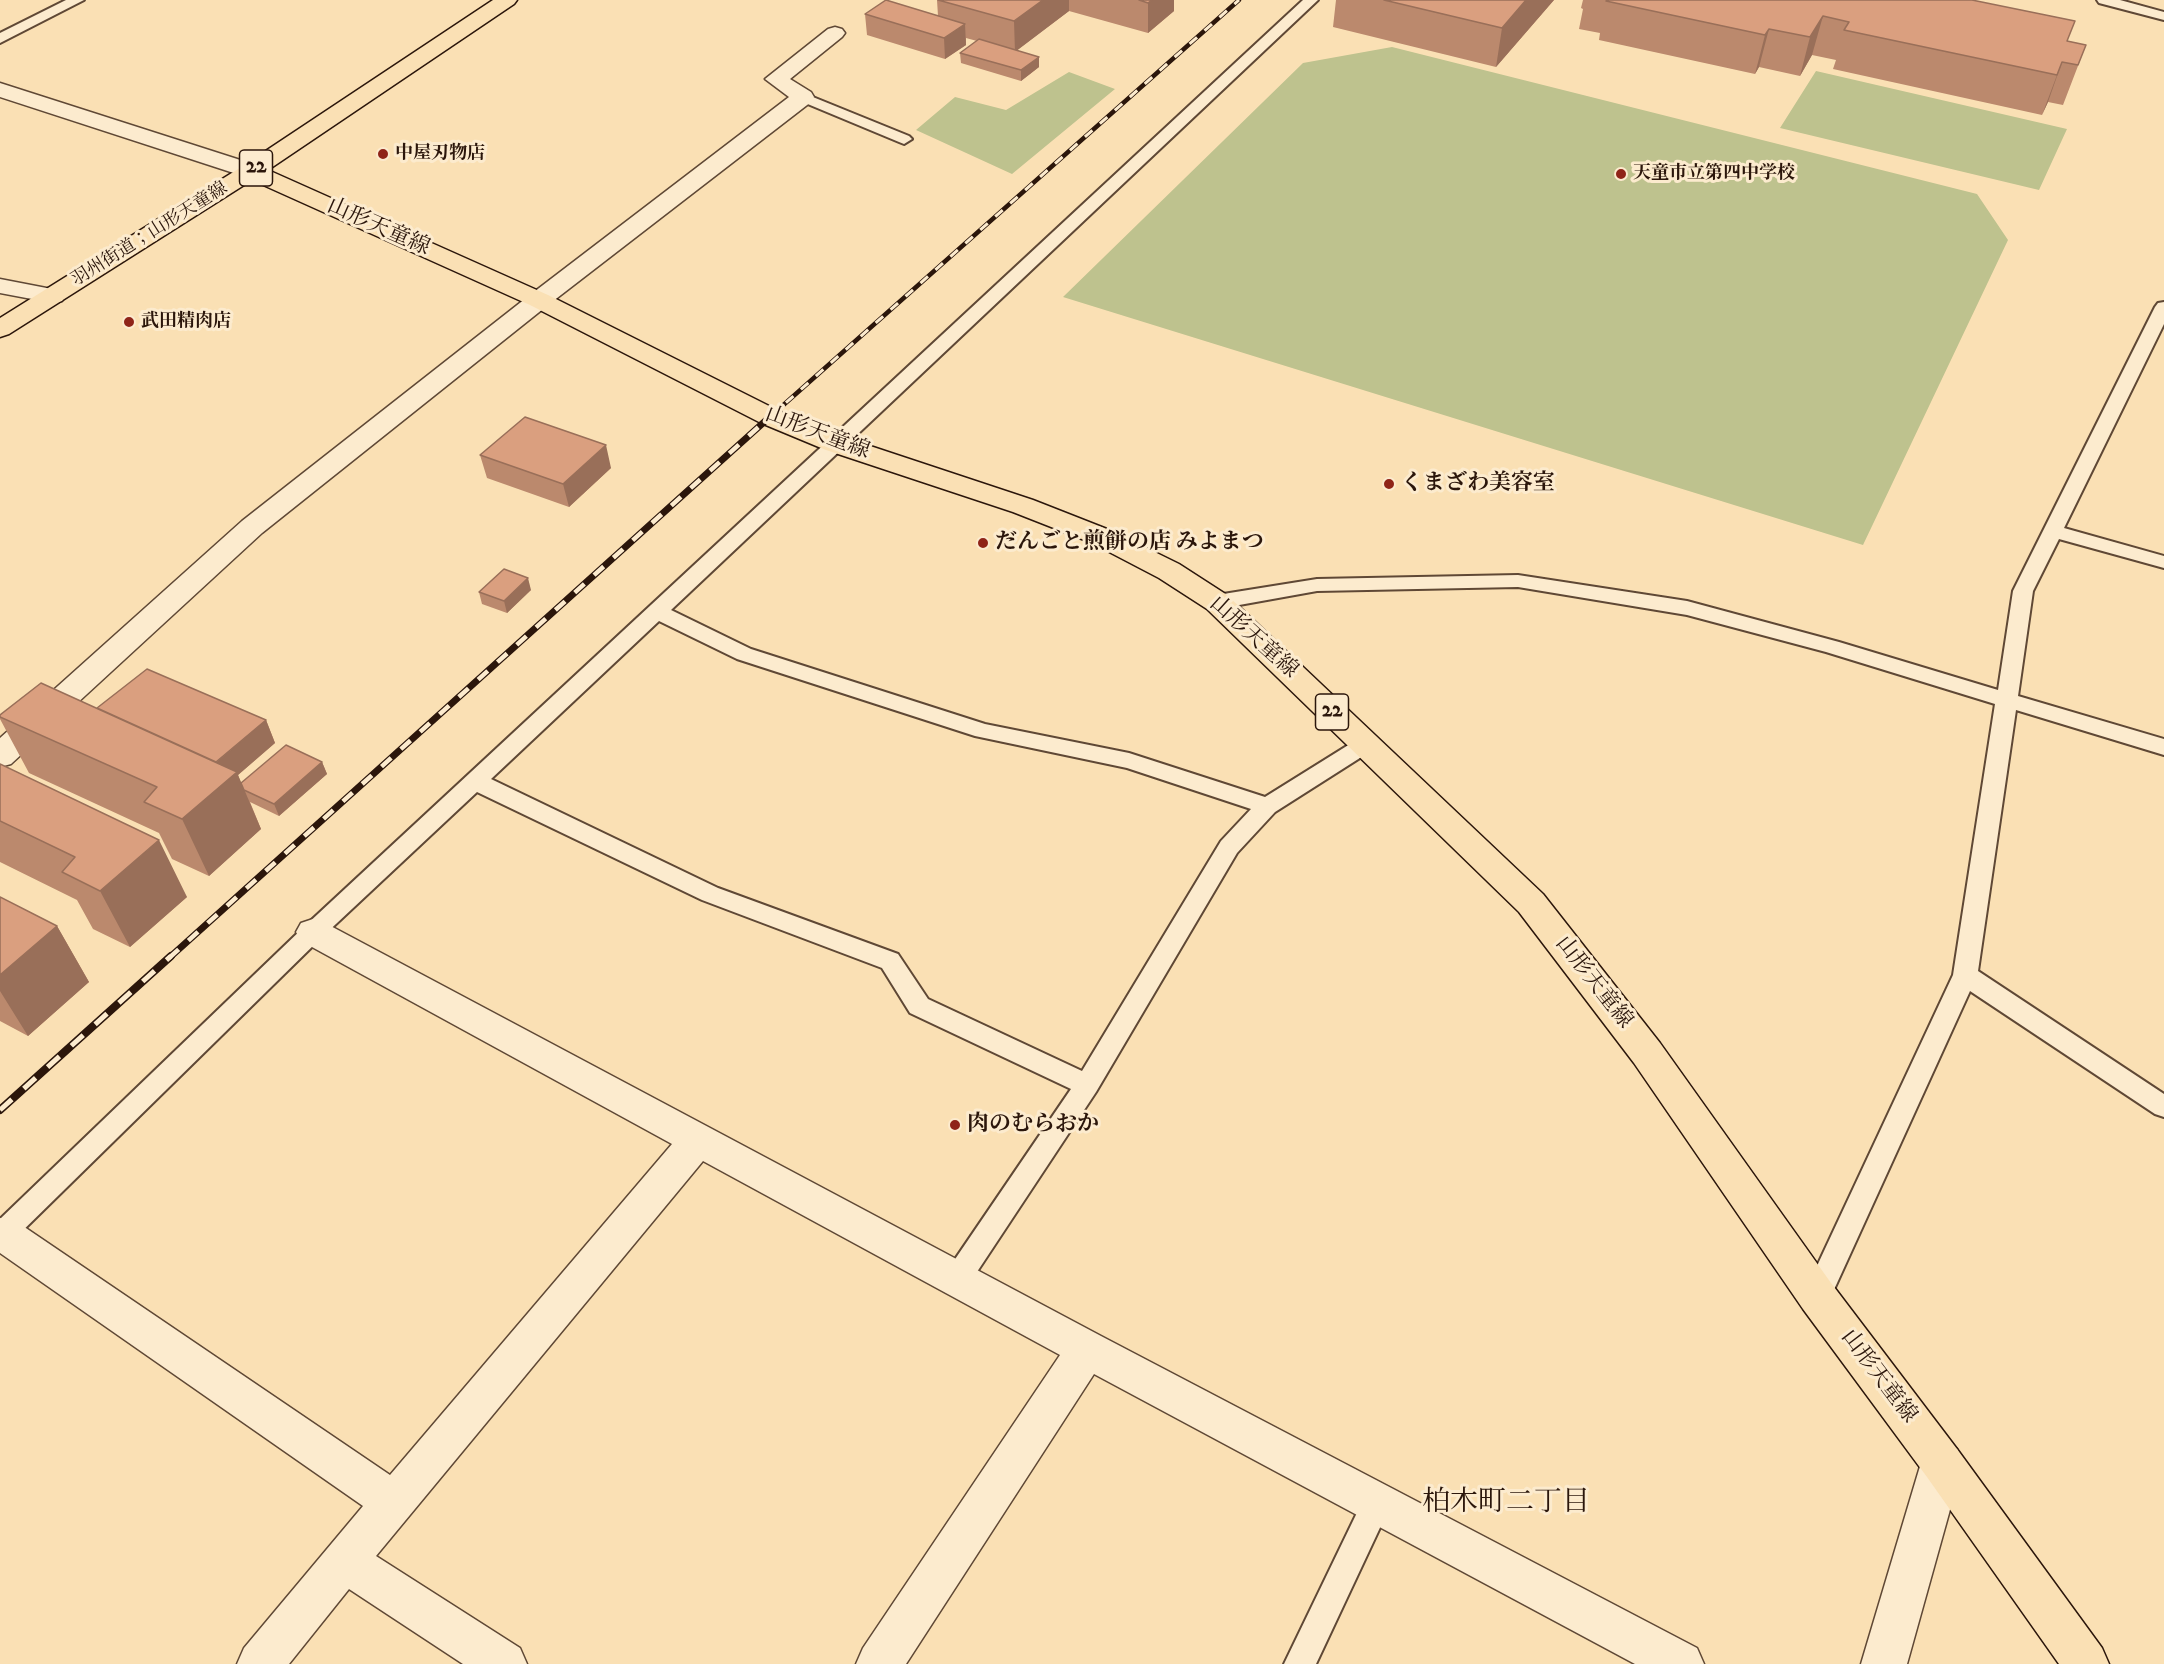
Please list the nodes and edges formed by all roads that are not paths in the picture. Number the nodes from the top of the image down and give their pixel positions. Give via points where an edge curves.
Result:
1 (77, 0) edge
2 (507, 0) edge
3 (1311, 0) edge
4 (2104, 0) edge
5 (2164, 16) edge
6 (835, 33) dead end
7 (0, 39) edge
8 (0, 90) edge
9 (803, 97) junction
10 (904, 139) dead end
11 (251, 171) junction
12 (0, 286) edge
13 (53, 296) junction
14 (539, 300) junction
15 (2164, 307) edge
16 (0, 329) edge
17 (836, 444) junction
18 (2054, 531) junction
19 (2164, 562) edge
20 (1217, 602) junction
21 (656, 611) junction
22 (2006, 701) junction
23 (1365, 744) junction
24 (2164, 747) edge
25 (0, 756) edge
26 (476, 781) junction
27 (1267, 806) junction
28 (313, 932) junction
29 (1965, 975) junction
30 (1087, 1085) junction
31 (2164, 1107) edge
32 (699, 1139) junction
33 (1, 1235) edge
34 (957, 1279) junction
35 (1816, 1296) junction
36 (1087, 1348) junction
37 (1942, 1463) junction
38 (1377, 1502) junction
39 (394, 1503) junction
40 (344, 1560) junction
41 (260, 1664) edge
42 (504, 1664) edge
43 (879, 1664) edge
44 (1300, 1664) edge
45 (1681, 1664) edge
46 (1884, 1664) edge
47 (2086, 1664) edge

1 - 7 lane
2 - 11 main road, 羽州街道；山形天童線 / 22
3 - 17 lane
4 - 5 lane
6 - 9 street via 776,79
8 - 11 street
9 - 10 lane
9 - 14 street
11 - 13 main road, 羽州街道；山形天童線 / 22
11 - 14 main road, 山形天童線 / 22
12 - 13 street
13 - 16 main road, 羽州街道；山形天童線 / 22
14 - 17 main road, 山形天童線 / 22 via 770,417
14 - 25 street via 252,526
15 - 18 lane
17 - 20 main road, 山形天童線 / 22 via 1023,506 1102,537 1169,571
17 - 21 lane
18 - 19 lane
18 - 22 lane via 2023,591
20 - 22 lane via 1317,585 1518,580 1687,608 1832,647
20 - 23 main road, 山形天童線 / 22
21 - 26 lane
21 - 27 lane via 744,654 983,731 1129,761
22 - 24 lane
22 - 29 lane
23 - 27 lane
23 - 35 main road, 山形天童線 / 22 via 1531,903 1647,1053
26 - 28 lane
26 - 30 lane via 710,894 890,961 919,1006
27 - 30 lane via 1229,847
28 - 32 street
28 - 33 lane
29 - 31 lane
29 - 35 lane
30 - 34 lane
32 - 34 street
32 - 39 street
33 - 39 street
34 - 36 street
35 - 37 main road, 山形天童線 / 22
36 - 38 street
36 - 43 street
37 - 46 street
37 - 47 main road, 山形天童線 / 22
38 - 44 lane
38 - 45 street
39 - 40 street
40 - 41 street
40 - 42 street

